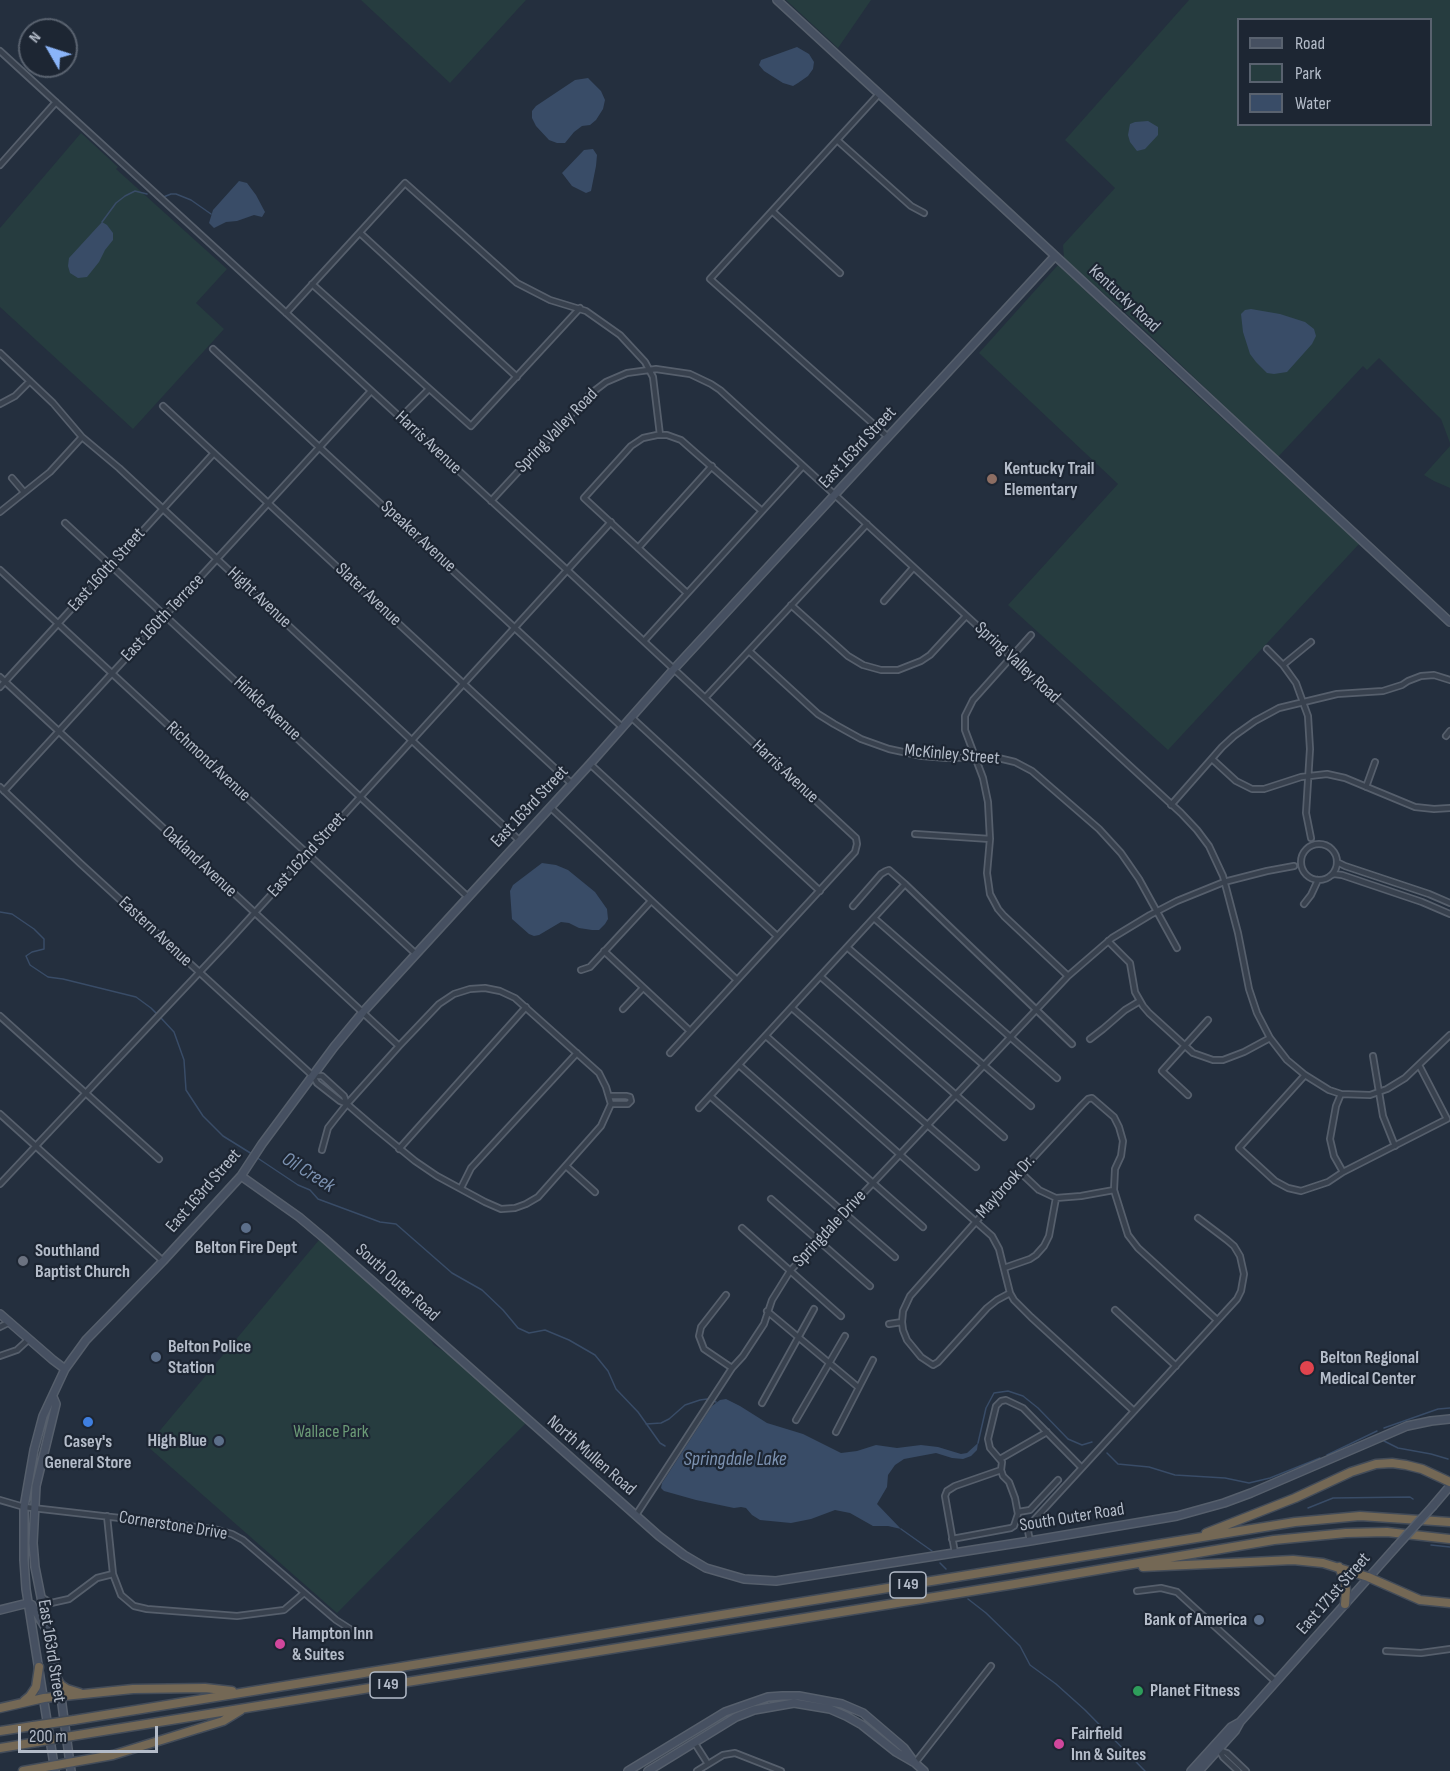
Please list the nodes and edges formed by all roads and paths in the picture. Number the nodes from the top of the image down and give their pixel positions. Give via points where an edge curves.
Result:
1 (777, 0) edge
2 (0, 51) edge
3 (879, 94) junction
4 (56, 102) junction
5 (837, 140) junction
6 (0, 165) edge
7 (772, 211) junction
8 (924, 213) dead end
9 (360, 233) junction
10 (1055, 256) junction
11 (840, 273) dead end
12 (312, 284) junction
13 (580, 308) junction
14 (286, 313) junction
15 (213, 348) dead end
16 (0, 353) edge
17 (649, 369) junction
18 (517, 377) junction
19 (30, 381) junction
20 (429, 388) junction
21 (371, 391) junction
22 (0, 404) edge
23 (163, 406) dead end
24 (400, 418) junction
25 (660, 435) junction
26 (82, 437) junction
27 (888, 437) junction
28 (320, 447) junction
29 (214, 453) junction
30 (712, 466) junction
31 (803, 466) junction
32 (12, 478) dead end
33 (24, 492) junction
34 (835, 495) junction
35 (491, 501) junction
36 (268, 503) junction
37 (163, 508) junction
38 (762, 511) junction
39 (0, 512) edge
40 (65, 522) dead end
41 (611, 522) junction
42 (867, 524) junction
43 (638, 548) junction
44 (217, 559) junction
45 (111, 565) junction
46 (914, 568) junction
47 (0, 570) edge
48 (567, 570) junction
49 (687, 593) junction
50 (884, 601) dead end
51 (791, 605) junction
52 (165, 615) junction
53 (966, 616) junction
54 (1450, 622) edge
55 (58, 623) junction
56 (515, 627) junction
57 (1031, 635) dead end
58 (644, 641) junction
59 (1311, 642) dead end
60 (1267, 650) dead end
61 (749, 651) junction
62 (1011, 658) junction
63 (1283, 665) junction
64 (674, 669) junction
65 (112, 673) junction
66 (0, 677) edge
67 (1450, 680) edge
68 (5, 682) junction
69 (463, 683) junction
70 (0, 687) edge
71 (705, 698) junction
72 (1304, 702) junction
73 (631, 717) junction
74 (622, 727) junction
75 (1450, 731) edge
76 (59, 732) junction
77 (1446, 736) dead end
78 (412, 740) junction
79 (974, 757) junction
80 (1212, 759) junction
81 (1375, 762) dead end
82 (590, 764) junction
83 (1308, 776) junction
84 (572, 784) junction
85 (1366, 787) junction
86 (2, 789) edge
87 (361, 796) junction
88 (1171, 805) junction
89 (550, 807) junction
90 (1450, 808) edge
91 (915, 834) dead end
92 (1311, 838) junction
93 (990, 839) junction
94 (520, 841) junction
95 (1323, 845) junction
96 (1307, 849) junction
97 (308, 854) junction
98 (1301, 859) junction
99 (1337, 862) junction
100 (1294, 867) junction
101 (1304, 872) junction
102 (1330, 876) junction
103 (1318, 880) junction
104 (1224, 882) junction
105 (905, 884) junction
106 (820, 891) junction
107 (468, 897) junction
108 (651, 901) junction
109 (1450, 903) edge
110 (1304, 904) dead end
111 (854, 906) dead end
112 (1156, 911) junction
113 (254, 913) junction
114 (1450, 913) edge
115 (874, 918) junction
116 (777, 936) junction
117 (1108, 941) junction
118 (848, 948) junction
119 (1176, 948) dead end
120 (604, 951) junction
121 (416, 954) junction
122 (581, 970) dead end
123 (199, 972) junction
124 (1068, 976) junction
125 (821, 977) junction
126 (737, 980) junction
127 (643, 988) junction
128 (1140, 1001) junction
129 (526, 1007) junction
130 (792, 1008) junction
131 (623, 1009) dead end
132 (1035, 1010) junction
133 (363, 1012) junction
134 (0, 1016) edge
135 (1208, 1020) dead end
136 (690, 1031) junction
137 (1450, 1035) edge
138 (766, 1036) junction
139 (1010, 1037) junction
140 (1270, 1038) junction
141 (1090, 1039) dead end
142 (1072, 1044) dead end
143 (1185, 1046) junction
144 (399, 1047) junction
145 (577, 1053) junction
146 (670, 1053) dead end
147 (1373, 1056) dead end
148 (739, 1065) junction
149 (984, 1065) junction
150 (1419, 1065) junction
151 (1305, 1075) junction
152 (313, 1076) junction
153 (1057, 1078) dead end
154 (87, 1092) junction
155 (1378, 1092) junction
156 (1341, 1094) junction
157 (956, 1095) junction
158 (1188, 1095) dead end
159 (609, 1096) junction
160 (710, 1096) junction
161 (347, 1104) junction
162 (610, 1104) junction
163 (1031, 1106) dead end
164 (699, 1108) dead end
165 (0, 1114) edge
166 (928, 1125) junction
167 (1004, 1137) dead end
168 (36, 1145) junction
169 (1395, 1146) junction
170 (399, 1149) junction
171 (322, 1150) dead end
172 (900, 1155) junction
173 (159, 1159) dead end
174 (566, 1166) junction
175 (976, 1167) dead end
176 (1020, 1172) junction
177 (1343, 1172) junction
178 (241, 1176) junction
179 (873, 1183) junction
180 (0, 1184) edge
181 (461, 1188) junction
182 (1114, 1190) junction
183 (594, 1192) dead end
184 (1056, 1198) junction
185 (771, 1199) dead end
186 (844, 1213) junction
187 (1198, 1218) dead end
188 (976, 1220) junction
189 (923, 1227) dead end
190 (742, 1228) dead end
191 (819, 1241) junction
192 (895, 1257) dead end
193 (163, 1261) junction
194 (1005, 1268) junction
195 (790, 1271) junction
196 (870, 1286) dead end
197 (1010, 1293) junction
198 (726, 1295) dead end
199 (814, 1309) dead end
200 (768, 1311) junction
201 (1114, 1311) dead end
202 (0, 1314) edge
203 (841, 1316) dead end
204 (1217, 1320) junction
205 (10, 1322) junction
206 (902, 1322) junction
207 (889, 1324) dead end
208 (0, 1327) edge
209 (845, 1336) dead end
210 (798, 1337) junction
211 (29, 1339) junction
212 (0, 1356) edge
213 (873, 1360) dead end
214 (829, 1364) junction
215 (1176, 1366) junction
216 (732, 1368) junction
217 (65, 1369) junction
218 (858, 1387) junction
219 (53, 1397) junction
220 (762, 1403) dead end
221 (1134, 1412) junction
222 (527, 1419) joint
223 (1450, 1419) edge
224 (796, 1420) dead end
225 (836, 1432) dead end
226 (1047, 1432) junction
227 (1000, 1459) junction
228 (1081, 1467) junction
229 (1001, 1470) junction
230 (1437, 1476) junction
231 (1450, 1476) edge
232 (1058, 1480) dead end
233 (1450, 1482) edge
234 (1450, 1486) edge
235 (0, 1500) edge
236 (24, 1507) junction
237 (35, 1508) junction
238 (1018, 1512) junction
239 (107, 1515) junction
240 (636, 1515) junction
241 (1450, 1522) edge
242 (1194, 1538) junction
243 (952, 1539) junction
244 (1450, 1539) edge
245 (1030, 1541) junction
246 (955, 1553) junction
247 (688, 1558) joint
248 (1339, 1567) junction
249 (113, 1574) junction
250 (1368, 1577) junction
251 (1015, 1584) junction
252 (1137, 1590) dead end
253 (304, 1593) junction
254 (40, 1596) junction
255 (51, 1603) junction
256 (28, 1604) junction
257 (1345, 1604) junction
258 (1450, 1604) edge
259 (0, 1610) edge
260 (44, 1613) junction
261 (350, 1629) dead end
262 (47, 1631) junction
263 (1450, 1649) edge
264 (1386, 1651) dead end
265 (991, 1666) dead end
266 (39, 1667) junction
267 (57, 1679) junction
268 (1276, 1682) junction
269 (245, 1692) junction
270 (92, 1694) junction
271 (61, 1697) junction
272 (44, 1698) junction
273 (21, 1703) junction
274 (0, 1708) edge
275 (243, 1708) junction
276 (0, 1731) edge
277 (694, 1743) junction
278 (0, 1748) edge
279 (1216, 1748) junction
280 (88, 1760) junction
281 (915, 1763) junction
282 (708, 1764) junction
283 (70, 1767) edge
284 (49, 1769) edge
285 (23, 1771) edge
286 (78, 1771) edge
287 (628, 1771) edge
288 (648, 1771) edge
289 (698, 1771) edge
290 (781, 1771) edge
291 (924, 1771) edge
292 (1191, 1771) edge
293 (1198, 1771) edge
294 (1238, 1771) edge
295 (1246, 1771) edge

1 - 3 street, Kentucky Road
2 - 4 street, Harris Avenue
3 - 5 street
3 - 10 street, Kentucky Road
4 - 6 street
4 - 14 street, Harris Avenue
5 - 7 street
5 - 8 street
7 - 11 street
7 - 27 street via 710,279
9 - 12 street
9 - 13 street via 405,183 517,283 550,300
9 - 18 street
10 - 27 street, East 163rd Street
10 - 54 street, Kentucky Road
12 - 14 street
12 - 20 street
13 - 17 street via 620,334
13 - 18 street
14 - 21 street, Harris Avenue
15 - 28 street, Speaker Avenue
16 - 19 street, Hight Avenue
17 - 25 street via 655,385
17 - 31 street, Spring Valley Road via 679,371 711,384
17 - 35 street, Spring Valley Road via 617,376 588,395
18 - 20 street via 471,426
19 - 22 street
19 - 26 street, Hight Avenue
20 - 24 street
21 - 24 street, Harris Avenue
21 - 28 street, East 160th Terrace
23 - 29 street, Slater Avenue
24 - 35 street, Harris Avenue
25 - 30 street via 681,440
25 - 41 street via 643,438 631,446 584,498
26 - 33 street
26 - 37 street, Hight Avenue
27 - 34 street, East 163rd Street
28 - 36 street, East 160th Terrace
28 - 56 street, Speaker Avenue
29 - 36 street, Slater Avenue
29 - 37 street, East 160th Street
30 - 38 street
30 - 43 street
31 - 34 street, Spring Valley Road
31 - 38 street
32 - 33 street
33 - 39 street
34 - 42 street, Spring Valley Road
34 - 64 street, East 163rd Street
35 - 48 street, Harris Avenue
36 - 44 street, East 160th Terrace
36 - 69 street, Slater Avenue
37 - 44 street, Hight Avenue
37 - 45 street, East 160th Street
38 - 49 street
40 - 45 street, Hinkle Avenue
41 - 43 street
41 - 48 street, East 162nd Street
42 - 46 street, Spring Valley Road
42 - 51 street
43 - 49 street
44 - 52 street, East 160th Terrace
44 - 78 street, Hight Avenue
45 - 52 street, Hinkle Avenue
45 - 55 street, East 160th Street
46 - 50 street
46 - 53 street, Spring Valley Road
47 - 55 street, Richmond Avenue
48 - 56 street, East 162nd Street
48 - 58 street, Harris Avenue
49 - 58 street
51 - 53 street via 848,656 881,670 898,670 921,661
51 - 61 street
52 - 65 street, East 160th Terrace
52 - 87 street, Hinkle Avenue
53 - 62 street, Spring Valley Road
55 - 65 street, Richmond Avenue
55 - 68 street, East 160th Street
56 - 69 street, East 162nd Street
56 - 74 street, Speaker Avenue
57 - 62 street
58 - 64 street, Harris Avenue
59 - 63 street
60 - 63 street
61 - 71 street
61 - 79 street, McKinley Street via 818,714 861,739 922,756
62 - 79 street via 967,710 965,730
62 - 88 street, Spring Valley Road
63 - 72 street
64 - 71 street, Harris Avenue
64 - 73 street, East 163rd Street
65 - 76 street, East 160th Terrace
65 - 97 street, Richmond Avenue
66 - 68 street, Oakland Avenue
67 - 72 street via 1421,676 1383,691 1337,694
68 - 70 street, East 160th Street
68 - 76 street, Oakland Avenue
69 - 78 street, East 162nd Street
69 - 84 street, Slater Avenue
71 - 106 street, Harris Avenue via 854,836 855,852
72 - 80 street via 1279,708 1255,721
72 - 83 street via 1310,729
73 - 74 street, East 163rd Street
73 - 106 street
74 - 82 street, East 163rd Street
75 - 77 street
76 - 86 street, East 160th Terrace
76 - 113 street, Oakland Avenue
78 - 87 street, East 162nd Street
78 - 94 street, Hight Avenue
79 - 93 street via 986,790
79 - 112 street, McKinley Street via 1006,759 1032,771 1112,843 1139,879
80 - 83 street via 1236,781 1252,789
80 - 88 street
81 - 85 street
82 - 84 street, East 163rd Street
82 - 116 street
83 - 85 street via 1327,774
83 - 92 street via 1306,813
84 - 89 street, East 163rd Street
85 - 90 street via 1415,807
86 - 123 street, Eastern Avenue
87 - 97 street, East 162nd Street
87 - 107 street, Hinkle Avenue
88 - 104 street, Spring Valley Road via 1203,838
89 - 94 street, East 163rd Street
89 - 108 street
91 - 93 street
92 - 95 street
92 - 96 street
93 - 124 street via 987,876 998,909
94 - 107 street, East 163rd Street
95 - 96 street
95 - 99 street via 1334,852
96 - 98 street
97 - 113 street, East 162nd Street
97 - 121 street, Richmond Avenue
98 - 100 street
98 - 101 street
99 - 102 street
99 - 109 street
100 - 101 street
100 - 104 street, Springdale Drive
101 - 103 street
102 - 103 street
102 - 114 street via 1342,875
103 - 110 street
104 - 112 street, Springdale Drive
104 - 140 street, Spring Valley Road via 1252,1002
105 - 111 street via 890,870 886,871
105 - 115 street
105 - 132 street
106 - 116 street
107 - 121 street, East 163rd Street
108 - 120 street
108 - 126 street
112 - 117 street, Springdale Drive
112 - 119 street, McKinley Street
113 - 123 street, East 162nd Street
113 - 133 street, Oakland Avenue
115 - 118 street
115 - 139 street
116 - 126 street
117 - 124 street, Springdale Drive
117 - 128 street via 1130,963
118 - 125 street
118 - 149 street
120 - 122 street via 590,967
120 - 127 street
121 - 133 street, East 163rd Street
123 - 152 street, Eastern Avenue
123 - 154 street, East 162nd Street
124 - 132 street, Springdale Drive
125 - 130 street
125 - 157 street
126 - 136 street
127 - 131 street
127 - 136 street
128 - 141 street
128 - 143 street
129 - 144 street via 500,991 485,988 454,994 439,1004
129 - 145 street
129 - 170 street
130 - 138 street
130 - 166 street
132 - 139 street, Springdale Drive
132 - 142 street
133 - 144 street, Oakland Avenue
133 - 152 street, East 163rd Street
134 - 154 street
135 - 143 street
136 - 146 street
137 - 150 street, Spring Valley Road
138 - 148 street
138 - 172 street
139 - 149 street, Springdale Drive
139 - 153 street
140 - 143 street via 1244,1052 1213,1060
140 - 151 street, Spring Valley Road
143 - 158 street via 1162,1071
144 - 161 street
145 - 159 street via 599,1073
145 - 181 street via 471,1168
147 - 155 street
148 - 160 street
148 - 179 street
149 - 157 street, Springdale Drive
149 - 163 street
150 - 155 street, Spring Valley Road via 1405,1078
150 - 169 street via 1447,1119
151 - 156 street, Spring Valley Road
151 - 177 street via 1239,1148 1275,1181 1295,1190 1320,1186
152 - 161 street, Eastern Avenue via 322,1076 344,1096
152 - 178 street, East 163rd Street
154 - 168 street, East 162nd Street
154 - 173 street
155 - 156 street, Spring Valley Road via 1363,1096
155 - 169 street
156 - 177 street via 1330,1139
157 - 166 street, Springdale Drive
157 - 167 street
159 - 162 street
159 - 162 street via 626,1096 631,1101
160 - 164 street
160 - 186 street
161 - 170 street, Eastern Avenue
161 - 171 street via 328,1128
162 - 174 street via 601,1126
165 - 168 street
166 - 172 street, Springdale Drive
166 - 175 street
168 - 180 street, East 162nd Street
168 - 193 street
169 - 177 street
170 - 181 street, Eastern Avenue
172 - 179 street, Springdale Drive
172 - 188 street
174 - 181 street, Eastern Avenue via 538,1197 515,1208 501,1209
174 - 183 street
176 - 182 street, Maybrook Dr. via 1092,1098 1114,1117 1123,1141
176 - 184 street
176 - 188 street, Maybrook Dr.
178 - 193 street, East 163rd Street
178 - 222 street, South Outer Road via 324,1238
179 - 186 street, Springdale Drive
179 - 189 street
182 - 184 street
182 - 204 street via 1133,1242
184 - 194 street via 1044,1246 1030,1259
185 - 191 street
186 - 191 street, Springdale Drive
186 - 192 street
187 - 204 street via 1234,1246 1244,1274 1237,1299
188 - 194 street via 997,1242
188 - 206 street, Maybrook Dr. via 910,1296
190 - 195 street
191 - 195 street, Springdale Drive
191 - 196 street
193 - 217 street, East 163rd Street via 86,1340
194 - 197 street
195 - 200 street, Springdale Drive
195 - 203 street
197 - 206 street via 987,1308 933,1365 910,1346
197 - 221 street
198 - 216 street via 701,1327 699,1336 704,1349
199 - 210 street
200 - 210 street
200 - 216 street, Springdale Drive via 764,1324
201 - 215 street
202 - 205 street
204 - 215 street
205 - 208 street
205 - 211 street
206 - 207 street
209 - 214 street
210 - 214 street
210 - 220 street
211 - 212 street via 17,1350
211 - 217 street
213 - 218 street
214 - 218 street
214 - 224 street
215 - 221 street
216 - 240 street, Springdale Drive
217 - 219 street, East 163rd Street
218 - 225 street
219 - 236 street, East 163rd Street via 40,1427
219 - 237 street, East 163rd Street via 56,1404 36,1486
221 - 228 street
222 - 240 street, North Mullen Road
223 - 245 street, South Outer Road via 1407,1426 1259,1490 1205,1508 1158,1520
226 - 227 street
226 - 227 street via 1023,1408 1003,1399 996,1406 988,1439
226 - 228 street
227 - 229 street
228 - 245 street via 1031,1524
229 - 238 street via 1013,1490
229 - 243 street via 947,1491 945,1503
230 - 231 highway
230 - 233 highway
230 - 242 highway via 1406,1465 1376,1464
232 - 238 street via 1030,1510
234 - 250 street, East 171st Street, bridge
235 - 236 street, Cornerstone Drive
236 - 237 street, Cornerstone Drive
236 - 256 street, East 163rd Street
237 - 239 street, Cornerstone Drive
237 - 254 street, East 163rd Street via 33,1543
238 - 243 street via 1011,1528
239 - 249 street
239 - 253 street, Cornerstone Drive via 232,1534
240 - 247 street, North Mullen Road
241 - 242 highway, I 49 via 1360,1516
242 - 269 highway, I 49
243 - 246 street
244 - 251 highway, I 49 via 1387,1532 1315,1535
245 - 246 street, South Outer Road
246 - 247 street, South Outer Road via 770,1581 731,1576
248 - 250 highway
248 - 251 highway via 1293,1560 1150,1566
248 - 257 highway via 1346,1590
249 - 253 street via 127,1601 147,1609 249,1615 284,1610
249 - 255 street via 97,1578 69,1599
250 - 257 street, East 171st Street
250 - 258 highway via 1420,1600
251 - 275 highway, I 49
252 - 268 street via 1161,1588 1177,1592
253 - 261 street, Cornerstone Drive
254 - 255 street
254 - 260 street, East 163rd Street
255 - 260 street
256 - 259 street
256 - 262 street
256 - 266 street, East 163rd Street
257 - 268 street, East 171st Street
260 - 262 street, East 163rd Street
262 - 267 street, East 163rd Street
263 - 264 street via 1421,1653
265 - 281 street
266 - 272 street, East 163rd Street
266 - 273 highway via 34,1691
267 - 270 highway via 67,1689
267 - 271 street, East 163rd Street
268 - 279 street, East 171st Street via 1231,1727
269 - 270 highway via 205,1688
269 - 276 highway, I 49, bridge
270 - 271 highway
271 - 272 highway
271 - 283 street, East 163rd Street
272 - 273 highway
272 - 284 street, East 163rd Street
273 - 274 highway
275 - 278 highway, I 49, bridge
275 - 280 highway via 223,1721
277 - 281 street via 736,1717 794,1703 846,1716
277 - 282 street
277 - 288 street
279 - 292 street, East 171st Street
279 - 293 street
279 - 294 street
279 - 295 street
280 - 283 highway
280 - 286 highway
281 - 287 street via 904,1748 863,1713 842,1704 782,1696 725,1712
281 - 291 street
282 - 289 street
282 - 290 street via 735,1753
283 - 284 highway
284 - 285 highway

